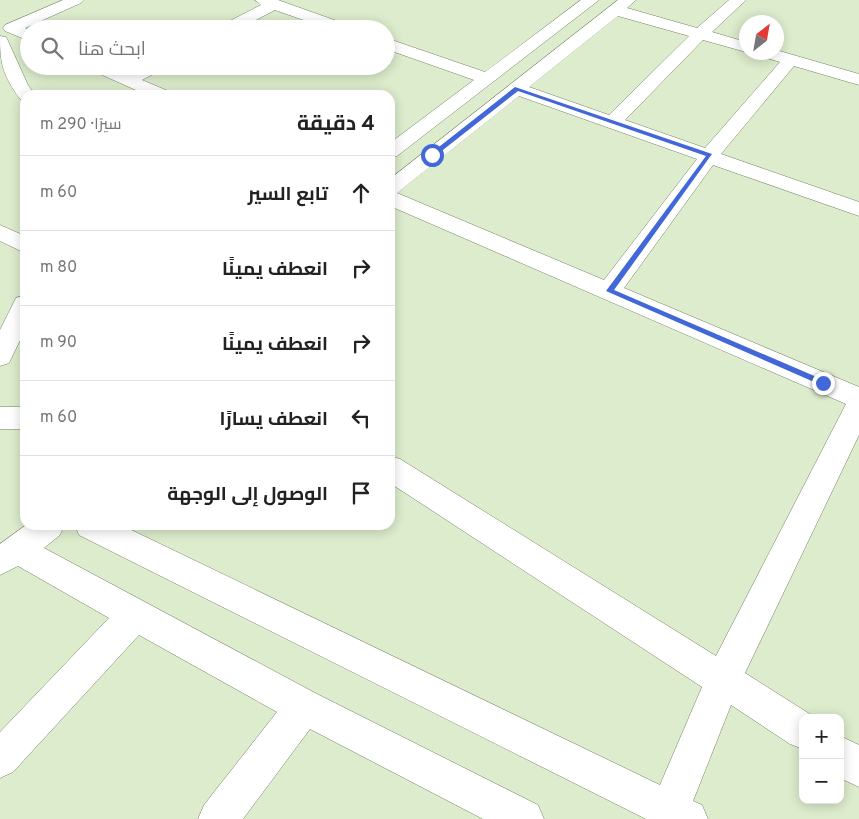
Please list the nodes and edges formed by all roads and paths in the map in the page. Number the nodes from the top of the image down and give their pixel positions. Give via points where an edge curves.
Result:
1 (76, 0) edge
2 (738, 0) edge
3 (588, 1) edge
4 (269, 2) edge
5 (622, 5) edge
6 (34, 20) edge
7 (240, 20) edge
8 (320, 20) edge
9 (20, 26) edge
10 (4, 34) edge
11 (701, 34) junction
12 (20, 35) edge
13 (739, 45) edge
14 (395, 46) edge
15 (784, 58) edge
16 (790, 60) junction
17 (117, 75) edge
18 (138, 75) edge
19 (487, 78) junction
20 (128, 80) junction
21 (859, 80) edge
22 (517, 89) junction
23 (24, 90) edge
24 (151, 90) edge
25 (613, 122) junction
26 (395, 148) edge
27 (710, 155) junction
28 (395, 185) edge
29 (395, 200) edge
30 (859, 209) edge
31 (0, 232) edge
32 (20, 243) edge
33 (609, 291) junction
34 (20, 314) edge
35 (0, 356) edge
36 (859, 398) edge
37 (859, 406) edge
38 (0, 418) edge
39 (20, 418) edge
40 (395, 471) edge
41 (42, 530) edge
42 (100, 530) edge
43 (9, 555) edge
44 (136, 614) junction
45 (723, 680) junction
46 (304, 707) junction
47 (799, 728) edge
48 (844, 757) edge
49 (0, 759) edge
50 (859, 768) edge
51 (675, 816) edge
52 (218, 819) edge
53 (524, 819) edge

1 - 6 street
2 - 11 street
3 - 19 street
4 - 7 street
4 - 8 street
5 - 11 street
5 - 22 street
9 - 10 street
10 - 12 street
10 - 23 street
11 - 13 street
11 - 25 street
14 - 19 street
15 - 16 street
16 - 21 street
16 - 27 street
17 - 20 street
18 - 20 street
19 - 26 street
20 - 24 street
22 - 25 street
22 - 28 street
25 - 27 street
27 - 30 street
27 - 33 street
29 - 33 street
31 - 32 street
33 - 36 street
34 - 35 street
37 - 45 street
38 - 39 street
40 - 45 street
41 - 43 street
42 - 51 street
43 - 44 street
44 - 46 street
44 - 49 street
45 - 47 street
45 - 51 street
46 - 52 street
46 - 53 street
48 - 50 street

